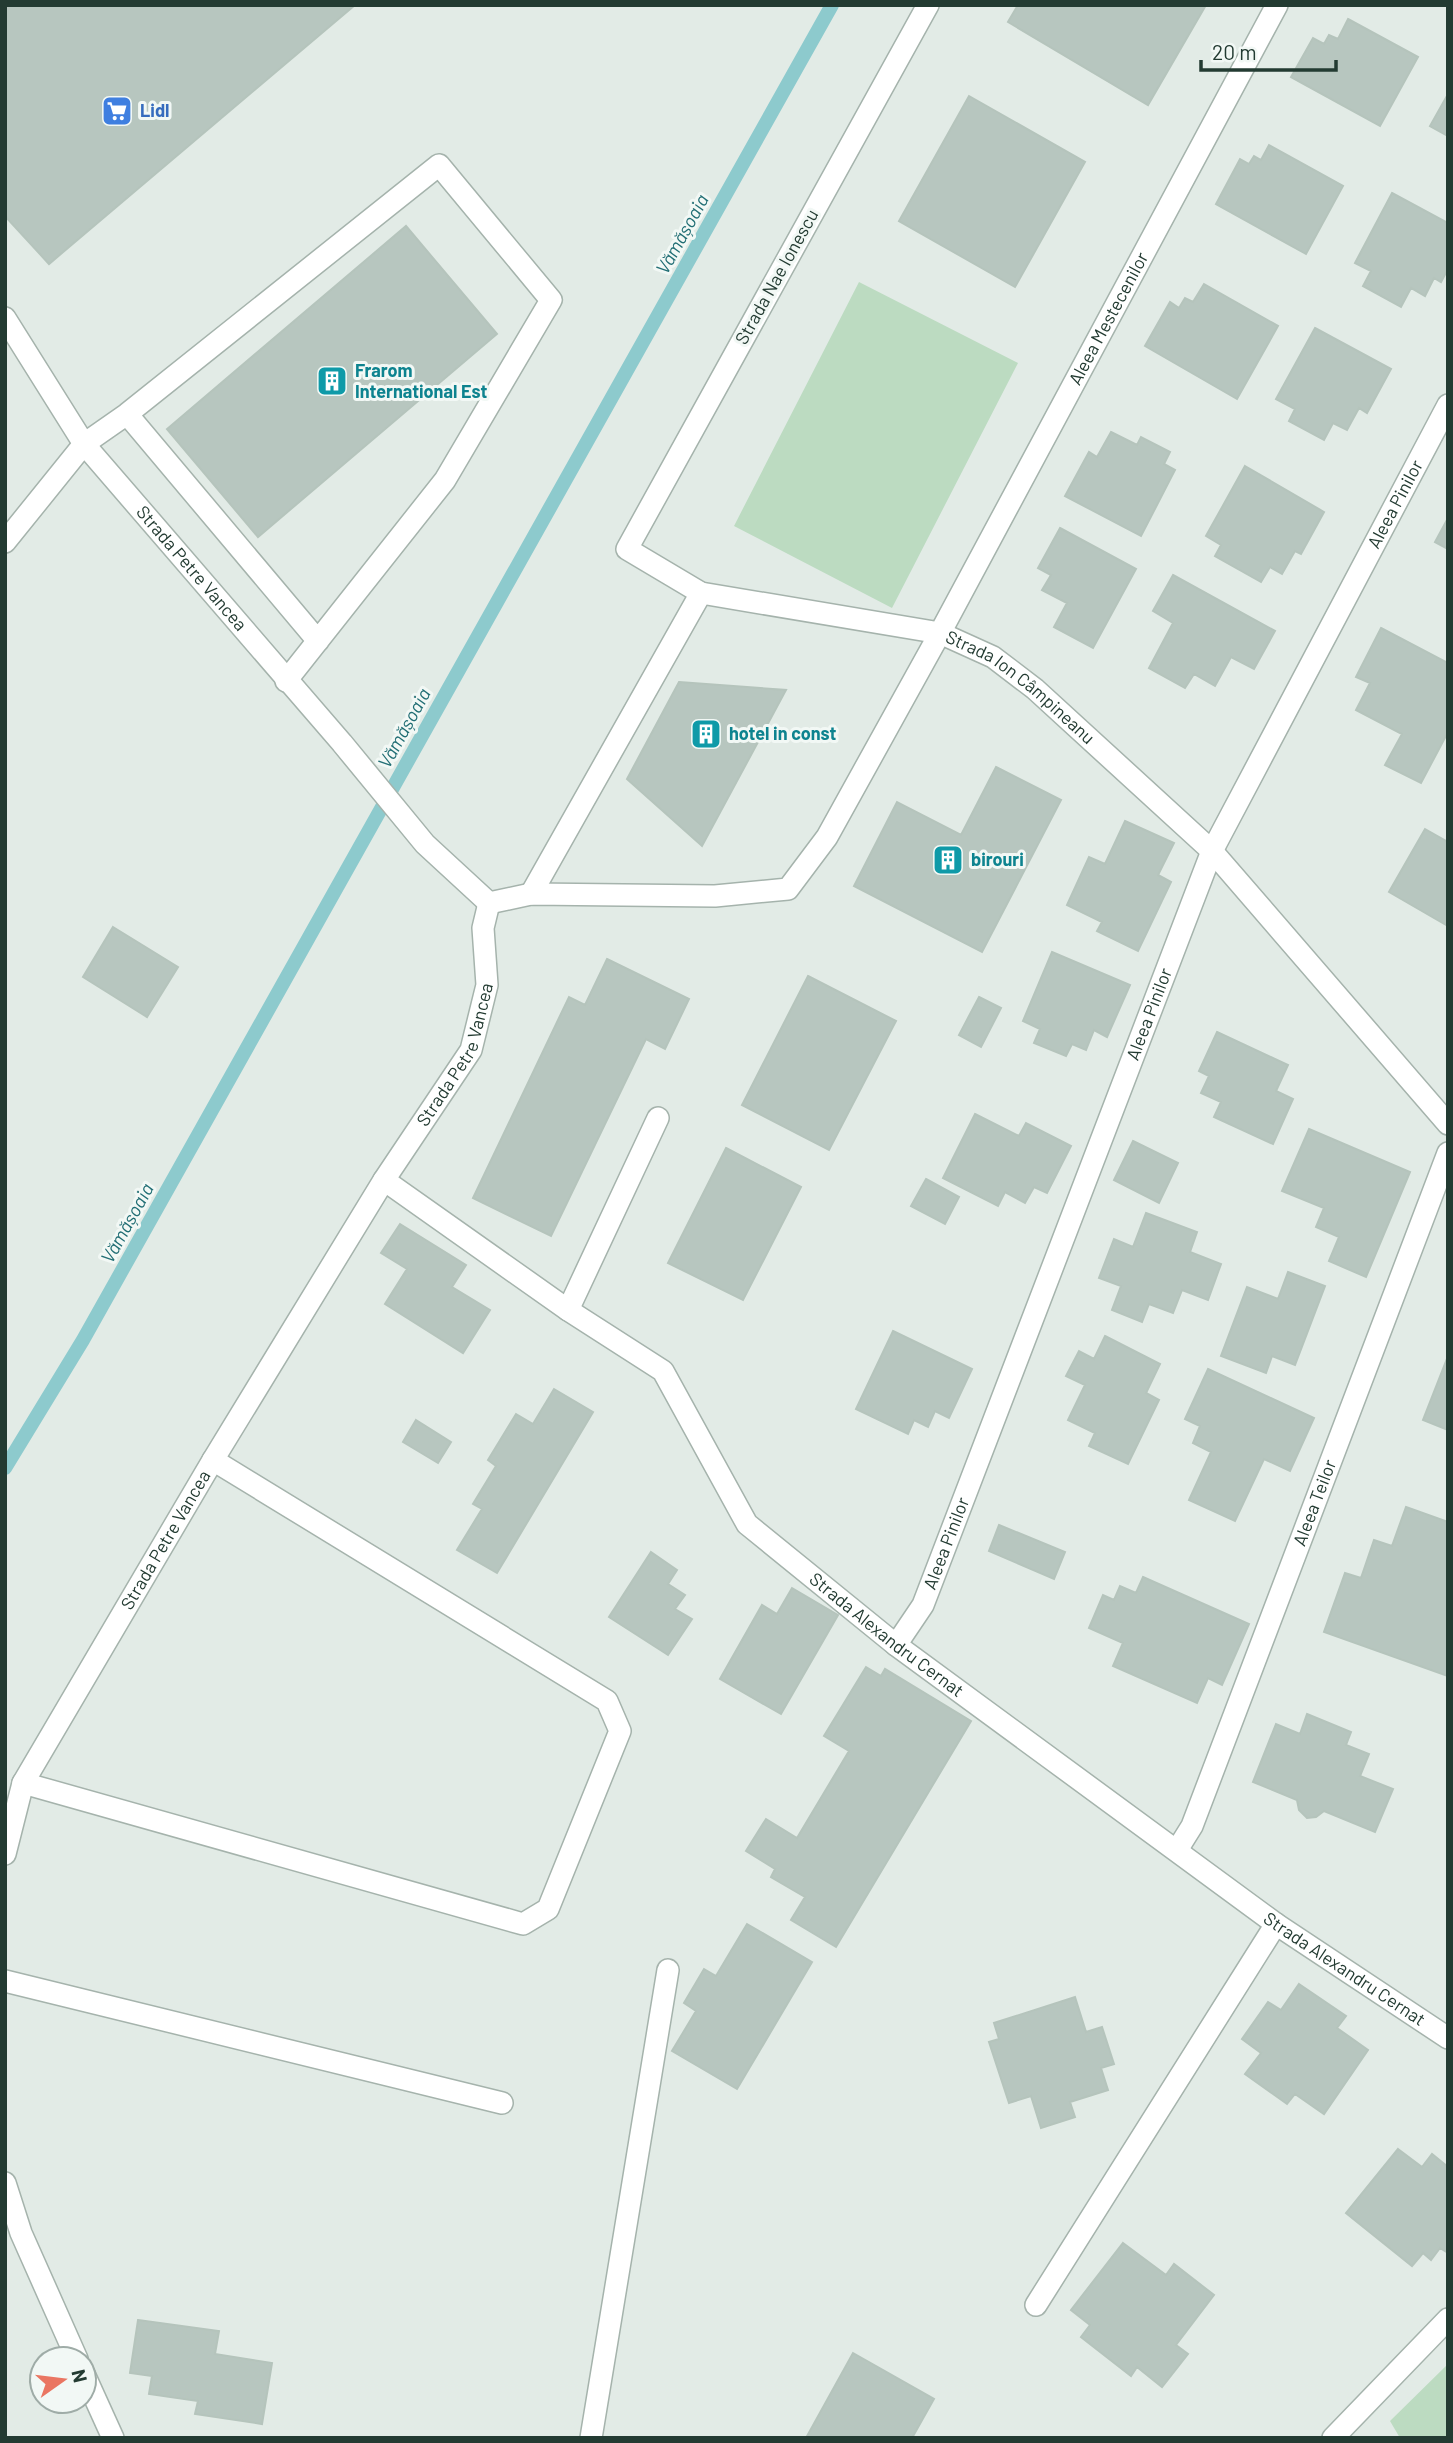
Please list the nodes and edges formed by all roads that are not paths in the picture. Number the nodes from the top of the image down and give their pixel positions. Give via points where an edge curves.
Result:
1 (928, 5) edge
2 (1277, 5) edge
3 (5, 318) edge
4 (1448, 405) edge
5 (127, 414) junction
6 (84, 444) junction
7 (5, 542) edge
8 (701, 593) junction
9 (940, 633) junction
10 (318, 641) junction
11 (286, 681) junction
12 (1212, 851) junction
13 (531, 894) junction
14 (489, 903) junction
15 (658, 1118) dead end
16 (1448, 1124) edge
17 (1448, 1153) edge
18 (384, 1180) junction
19 (568, 1310) junction
20 (213, 1460) junction
21 (896, 1644) junction
22 (23, 1783) junction
23 (1177, 1850) junction
24 (5, 1854) edge
25 (1276, 1924) junction
26 (668, 1970) dead end
27 (5, 1981) edge
28 (1448, 2038) edge
29 (502, 2103) dead end
30 (5, 2183) edge
31 (1036, 2305) dead end
32 (1448, 2319) edge
33 (71, 2345) edge
34 (98, 2405) edge
35 (113, 2438) edge
36 (590, 2438) edge
37 (1332, 2438) edge

1 - 8 street, Strada Nae Ionescu via 626,549
2 - 9 street, Aleea Mestecenilor
3 - 6 street, Strada Petre Vancea
4 - 12 street, Aleea Pinilor
5 - 6 street
5 - 10 street
5 - 10 street via 439,165 551,300 445,480
6 - 7 street
6 - 11 street, Strada Petre Vancea
8 - 9 street
8 - 13 street
9 - 12 street, Strada Ion Câmpineanu via 993,657 1035,689
9 - 13 street, Strada Ion Câmpineanu via 827,837 788,889 715,896
10 - 11 street
11 - 14 street, Strada Petre Vancea via 425,844
12 - 16 street, Strada Ion Câmpineanu
12 - 21 street, Aleea Pinilor via 923,1605
13 - 14 street, Strada Ion Câmpineanu
14 - 18 street, Strada Petre Vancea via 483,928 487,985 471,1050
15 - 19 street
17 - 23 street, Aleea Teilor via 1192,1826
18 - 19 street, Strada Alexandru Cernat
18 - 20 street, Strada Petre Vancea
19 - 21 street, Strada Alexandru Cernat via 663,1371 747,1524
20 - 22 street, Strada Petre Vancea
20 - 22 street via 607,1701 620,1731 548,1909 523,1924
21 - 23 street, Strada Alexandru Cernat
22 - 24 street, Strada Petre Vancea
23 - 25 street, Strada Alexandru Cernat
25 - 28 street, Strada Alexandru Cernat
25 - 31 street
26 - 36 street
27 - 29 street
30 - 33 street via 21,2233
32 - 37 street
34 - 35 street

